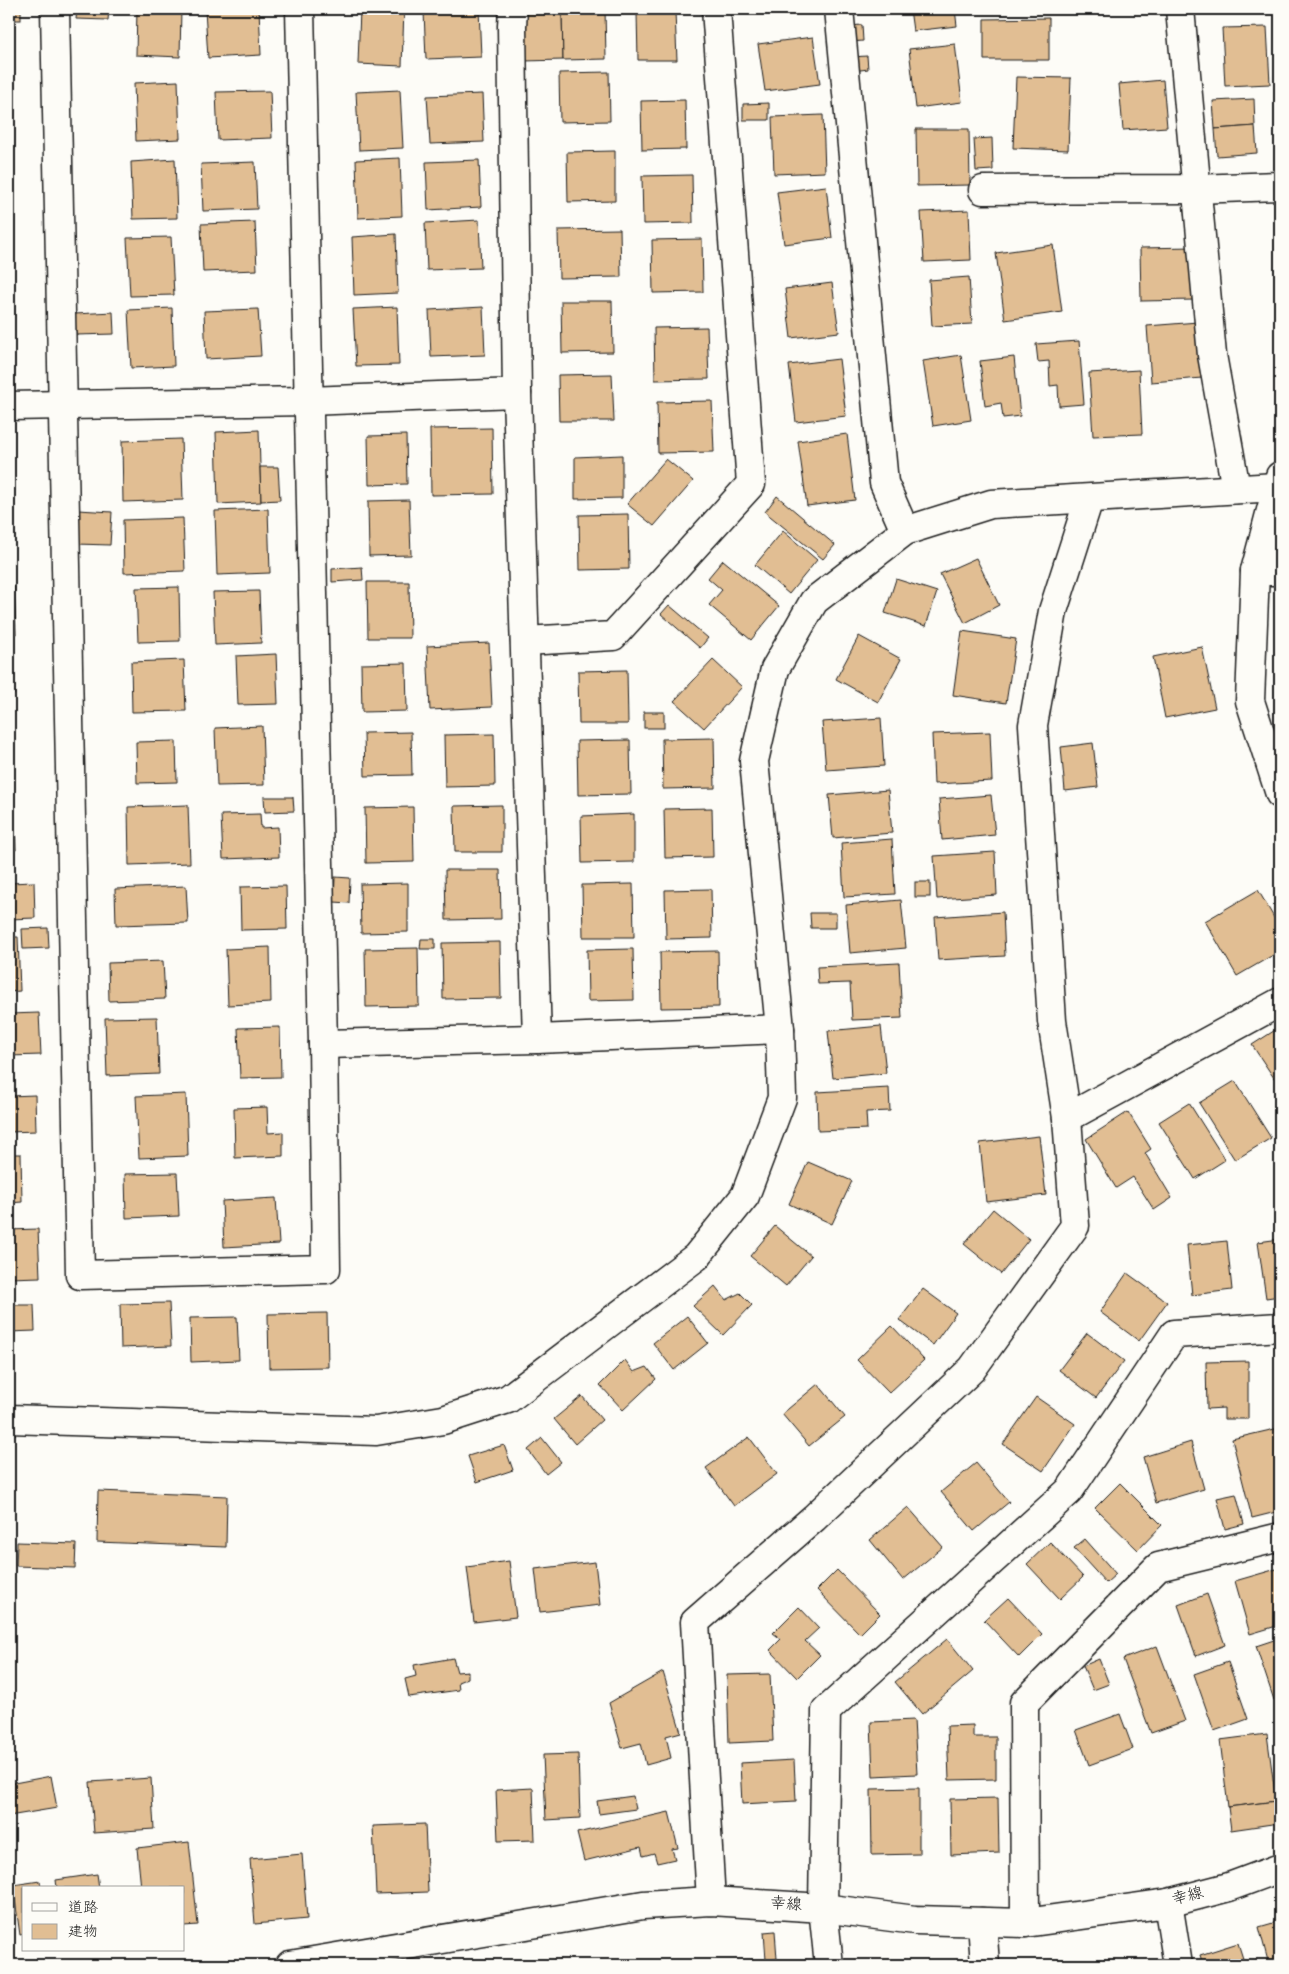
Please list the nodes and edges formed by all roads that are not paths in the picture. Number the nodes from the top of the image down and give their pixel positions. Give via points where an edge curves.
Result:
1 (55, 9) edge
2 (300, 9) edge
3 (513, 9) edge
4 (716, 9) edge
5 (839, 9) edge
6 (1180, 9) edge
7 (1280, 186) edge
8 (1195, 189) junction
9 (983, 190) dead end
10 (516, 393) junction
11 (308, 401) junction
12 (9, 406) edge
13 (64, 406) junction
14 (1278, 481) edge
15 (1236, 489) junction
16 (1089, 499) junction
17 (905, 532) junction
18 (1267, 571) edge
19 (525, 641) junction
20 (1280, 794) edge
21 (1280, 1002) edge
22 (780, 1029) junction
23 (537, 1039) junction
24 (323, 1044) junction
25 (1068, 1118) junction
26 (1280, 1327) edge
27 (9, 1419) edge
28 (1280, 1537) edge
29 (1280, 1868) edge
30 (711, 1901) junction
31 (1168, 1903) junction
32 (824, 1908) junction
33 (982, 1922) junction
34 (1025, 1923) junction
35 (352, 1960) edge
36 (290, 1965) edge
37 (829, 1965) edge
38 (984, 1965) edge
39 (1178, 1965) edge

1 - 13 street
2 - 11 street
3 - 10 street
4 - 19 street via 751,484 613,636
5 - 17 street via 884,483
6 - 8 street
7 - 8 street
8 - 9 street
8 - 15 street via 1212,354
10 - 11 street
10 - 19 street
11 - 13 street
11 - 24 street
12 - 13 street
13 - 24 street via 80,1275 326,1269
14 - 15 street
14 - 18 street
15 - 16 street
16 - 17 street via 991,504
16 - 25 street via 1053,611 1033,725 1052,1021
17 - 22 street via 814,601 776,668 754,761
18 - 20 street via 1250,702
19 - 23 street
21 - 25 street
22 - 23 street
22 - 27 street via 782,1098 745,1196 696,1257 508,1399 443,1420 376,1431
23 - 24 street
25 - 30 street via 1075,1226 972,1369 814,1518 695,1622
26 - 32 street via 1174,1334 1069,1491 826,1711
28 - 34 street via 1158,1567 1024,1703
29 - 31 street, 幸線
30 - 32 street, 幸線
30 - 35 street, 幸線 via 643,1905
31 - 34 street, 幸線
31 - 39 street
32 - 33 street, 幸線 via 915,1920
32 - 37 street
33 - 34 street, 幸線
33 - 38 street
35 - 36 street, 幸線

